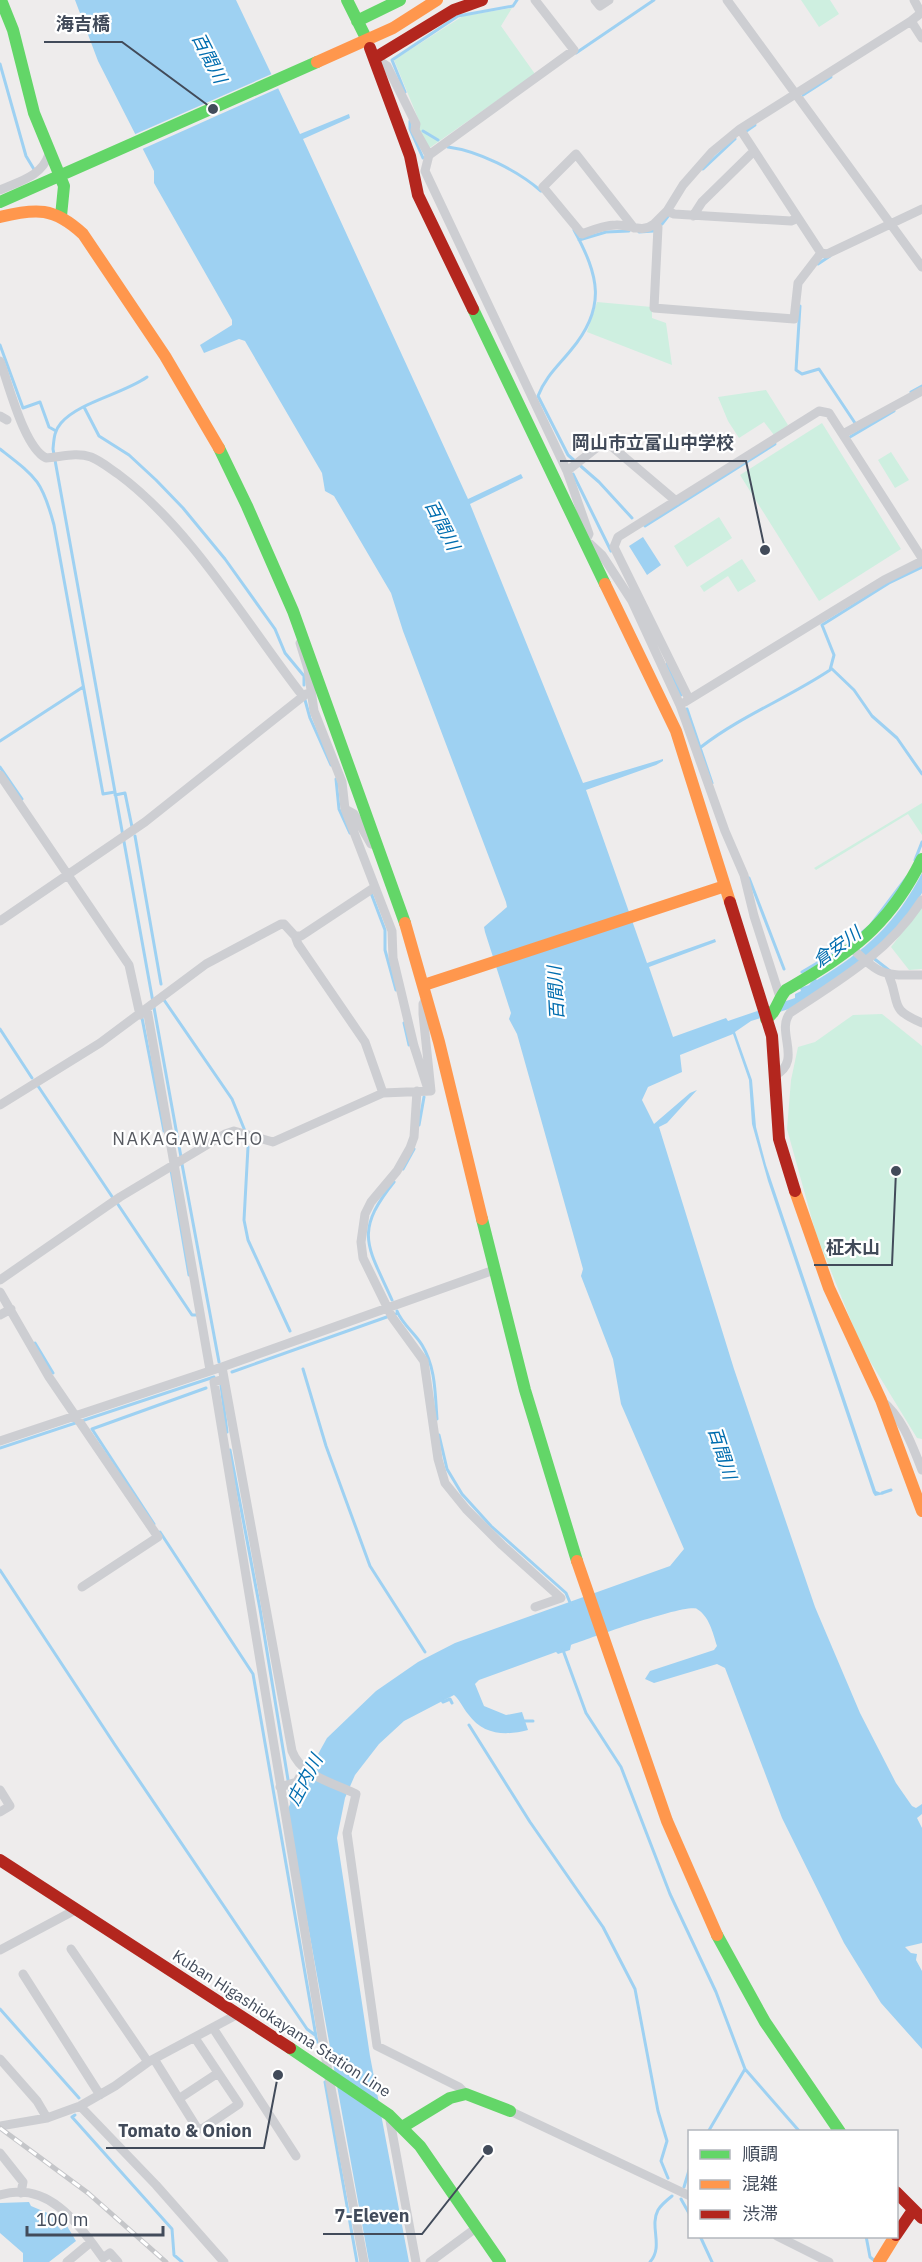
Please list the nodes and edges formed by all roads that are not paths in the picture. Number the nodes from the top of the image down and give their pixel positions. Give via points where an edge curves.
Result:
1 (1, 0) edge
2 (347, 0) edge
3 (400, 0) edge
4 (437, 0) edge
5 (482, 0) edge
6 (535, 0) edge
7 (595, 0) edge
8 (609, 0) edge
9 (727, 0) edge
10 (914, 0) edge
11 (357, 21) junction
12 (911, 21) junction
13 (364, 34) dead end
14 (922, 38) edge
15 (372, 53) junction
16 (795, 94) junction
17 (740, 129) junction
18 (754, 151) junction
19 (49, 154) junction
20 (429, 155) junction
21 (1, 198) edge
22 (922, 209) edge
23 (669, 212) junction
24 (61, 216) junction
25 (693, 216) junction
26 (0, 217) edge
27 (798, 218) junction
28 (890, 223) junction
29 (654, 224) junction
30 (634, 228) junction
31 (821, 253) junction
32 (922, 267) edge
33 (0, 361) edge
34 (922, 390) edge
35 (843, 434) junction
36 (567, 471) junction
37 (676, 501) junction
38 (586, 540) junction
39 (922, 560) edge
40 (636, 599) junction
41 (301, 632) junction
42 (306, 694) junction
43 (689, 699) junction
44 (680, 705) junction
45 (0, 775) edge
46 (345, 809) junction
47 (378, 846) junction
48 (922, 858) edge
49 (69, 876) junction
50 (725, 886) junction
51 (372, 889) junction
52 (922, 900) edge
53 (0, 921) edge
54 (295, 936) junction
55 (853, 950) junction
56 (871, 959) junction
57 (922, 975) edge
58 (889, 976) junction
59 (426, 991) junction
60 (780, 997) junction
61 (149, 1007) junction
62 (766, 1018) junction
63 (922, 1023) edge
64 (774, 1076) junction
65 (417, 1090) junction
66 (429, 1091) junction
67 (383, 1093) junction
68 (0, 1105) edge
69 (176, 1162) junction
70 (494, 1270) junction
71 (0, 1280) edge
72 (0, 1292) edge
73 (11, 1310) junction
74 (391, 1313) junction
75 (0, 1315) edge
76 (222, 1367) junction
77 (210, 1370) junction
78 (224, 1379) junction
79 (881, 1400) junction
80 (79, 1420) junction
81 (0, 1441) edge
82 (922, 1470) edge
83 (922, 1511) edge
84 (82, 1587) dead end
85 (535, 1607) dead end
86 (305, 1770) junction
87 (285, 1786) junction
88 (0, 1790) edge
89 (0, 1812) edge
90 (0, 1860) edge
91 (77, 1909) junction
92 (71, 1949) dead end
93 (0, 1950) edge
94 (23, 1974) dead end
95 (238, 2014) junction
96 (213, 2028) junction
97 (195, 2038) junction
98 (0, 2059) edge
99 (151, 2061) junction
100 (218, 2073) junction
101 (330, 2073) junction
102 (466, 2094) junction
103 (100, 2095) junction
104 (180, 2098) junction
105 (80, 2106) junction
106 (510, 2111) joint
107 (387, 2113) junction
108 (47, 2118) junction
109 (2, 2123) edge
110 (404, 2126) junction
111 (839, 2130) edge
112 (0, 2153) edge
113 (296, 2156) dead end
114 (21, 2193) junction
115 (898, 2193) edge
116 (0, 2194) edge
117 (688, 2195) edge
118 (918, 2214) edge
119 (476, 2228) junction
120 (898, 2234) edge
121 (781, 2238) edge
122 (895, 2238) edge
123 (91, 2242) junction
124 (105, 2260) edge
125 (880, 2261) edge
126 (67, 2262) edge
127 (118, 2262) edge
128 (224, 2262) edge
129 (364, 2262) edge
130 (416, 2262) edge
131 (430, 2262) edge
132 (500, 2262) edge
133 (829, 2262) edge

1 - 19 street
2 - 11 street
3 - 11 street
4 - 21 street via 393,28
5 - 15 street via 454,10
6 - 20 street via 574,50
7 - 8 street via 600,6
9 - 16 street
10 - 12 street via 921,13
11 - 13 street
12 - 14 street
12 - 16 street
15 - 20 street via 387,66 399,87
15 - 38 street via 410,156 418,195
16 - 17 street
16 - 28 street
17 - 18 street
17 - 23 street via 712,152 683,185
18 - 25 street via 702,202
18 - 27 street
19 - 21 street via 39,172
19 - 24 street via 64,186
20 - 36 street via 425,171
22 - 28 street
23 - 25 street
23 - 29 street
24 - 26 street via 28,209
24 - 41 street via 82,232 166,356 246,506
25 - 27 street via 791,221
27 - 31 street
28 - 31 street via 827,254
28 - 32 street
29 - 30 street via 645,229
29 - 31 street via 654,308 794,319 798,283
30 - 30 street via 617,224 582,234 543,187 576,154
33 - 42 street via 26,432 39,454 77,454 100,461 155,507
34 - 35 street
35 - 37 street via 829,413 819,411
35 - 39 street
36 - 37 street via 599,444 610,445
36 - 38 street via 589,534
37 - 40 street via 618,537 614,547
38 - 40 street
38 - 50 street via 676,731
39 - 43 street
40 - 43 street
40 - 44 street
41 - 42 street
41 - 47 street
42 - 46 street via 342,782
42 - 49 street
43 - 44 street
44 - 60 street via 744,875
45 - 49 street
46 - 47 street via 354,814 371,844
46 - 51 street
47 - 59 street
48 - 55 street via 893,912
49 - 53 street
49 - 61 street via 129,965
50 - 59 street via 441,979
50 - 62 street
51 - 54 street via 301,936
51 - 66 street via 392,931 393,958
52 - 56 street via 897,935
54 - 61 street via 281,924 206,964
54 - 67 street via 365,1042
55 - 56 street
55 - 60 street
56 - 58 street
56 - 64 street via 790,1013 785,1024 788,1062 783,1072
57 - 58 street
58 - 63 street via 902,1014
59 - 66 street via 423,1014 431,1076
59 - 70 street
60 - 62 street via 775,1013
61 - 68 street via 100,1044
61 - 69 street
62 - 64 street via 774,1051
64 - 79 street via 779,1139 803,1218 833,1298
65 - 66 street
65 - 67 street
65 - 74 street via 410,1148 371,1202 362,1227 363,1258
67 - 69 street via 273,1142 234,1131
69 - 71 street
69 - 77 street
70 - 74 street
70 - 111 street via 548,1468 670,1827 702,1905 748,1993
72 - 73 street
73 - 75 street
73 - 80 street
74 - 76 street
74 - 85 street via 424,1361 445,1483 502,1545 561,1598
76 - 77 street
76 - 78 street
77 - 80 street
78 - 86 street via 290,1741 295,1760
78 - 87 street via 214,1383
79 - 82 street via 892,1409 906,1432
79 - 83 street
80 - 81 street
80 - 84 street via 158,1537
86 - 87 street
86 - 102 street via 356,1794 347,1833 377,2046
87 - 101 street
88 - 89 street via 10,1806
90 - 91 street, Kuban Higashiokayama Station Line
91 - 93 street
91 - 95 street, Kuban Higashiokayama Station Line
92 - 99 street
94 - 103 street
95 - 96 street
95 - 101 street, Kuban Higashiokayama Station Line
96 - 97 street
96 - 113 street
97 - 99 street
97 - 100 street
98 - 108 street
99 - 103 street
99 - 104 street
100 - 104 street
100 - 104 street via 239,2104 202,2129 197,2128
101 - 107 street, Kuban Higashiokayama Station Line
101 - 129 street
102 - 106 street
102 - 110 street via 450,2098
103 - 105 street
105 - 108 street
105 - 128 street
106 - 117 street
107 - 110 street, Kuban Higashiokayama Station Line
107 - 130 street
108 - 109 street
110 - 119 street, Kuban Higashiokayama Station Line
112 - 114 street via 22,2182
114 - 116 street
114 - 123 street via 46,2198 67,2211
115 - 118 street
118 - 120 street
119 - 131 street
119 - 132 street, Kuban Higashiokayama Station Line
121 - 133 street
122 - 125 street
123 - 124 street
123 - 126 street
124 - 127 street via 110,2253

